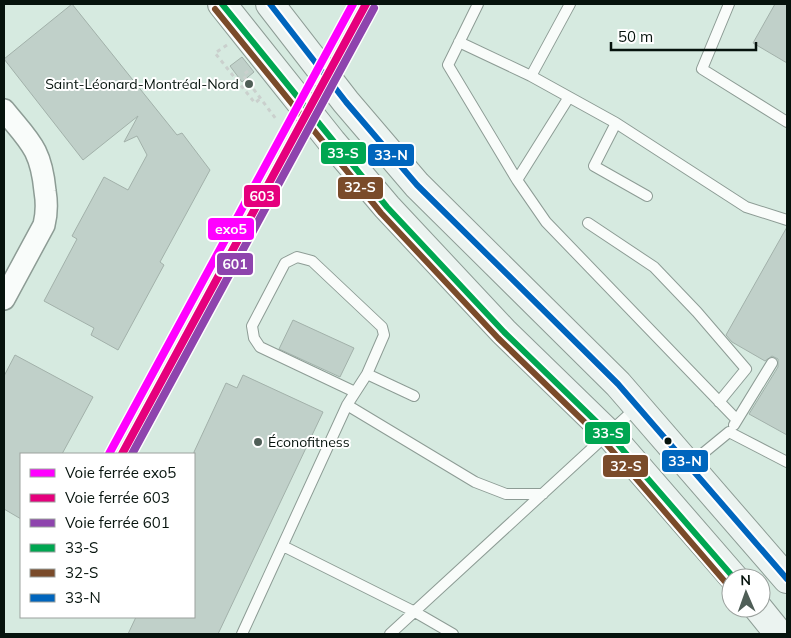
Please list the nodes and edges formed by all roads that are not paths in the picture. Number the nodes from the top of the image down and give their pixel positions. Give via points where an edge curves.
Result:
1 (222, 4) edge
2 (270, 4) edge
3 (478, 4) edge
4 (570, 4) edge
5 (729, 4) edge
6 (459, 42) junction
7 (531, 76) junction
8 (569, 97) junction
9 (4, 110) edge
10 (787, 122) edge
11 (616, 124) junction
12 (516, 180) junction
13 (647, 196) dead end
14 (787, 220) edge
15 (588, 223) dead end
16 (4, 299) edge
17 (772, 363) dead end
18 (367, 374) junction
19 (355, 392) junction
20 (414, 396) dead end
21 (719, 402) junction
22 (347, 405) junction
23 (638, 405) junction
24 (737, 420) junction
25 (729, 432) junction
26 (609, 434) junction
27 (787, 462) edge
28 (689, 464) junction
29 (543, 494) junction
30 (282, 546) junction
31 (725, 568) edge
32 (784, 568) edge
33 (415, 612) junction
34 (242, 634) edge
35 (390, 634) edge
36 (453, 634) edge

1 - 26 main road via 387,208 504,332
2 - 23 main road via 346,102 417,184 588,351
3 - 6 lane
4 - 7 lane
5 - 10 lane via 702,69
6 - 7 lane
6 - 12 lane via 448,65
7 - 8 lane
8 - 11 lane
8 - 12 lane
9 - 16 street via 40,158 47,214
11 - 13 lane via 594,166
11 - 14 lane via 746,208
12 - 21 lane via 546,222
15 - 21 lane via 654,267 746,369
17 - 24 lane
18 - 19 lane
18 - 19 lane via 384,335 382,328 312,261 297,257 285,263 252,326 254,338 260,348
18 - 20 lane
19 - 22 lane
21 - 24 lane
22 - 29 lane via 475,482 506,494
22 - 30 lane
23 - 26 lane
23 - 28 main road
24 - 25 lane
25 - 27 lane
25 - 28 lane
26 - 29 lane
26 - 31 main road
28 - 32 main road
29 - 33 lane
30 - 33 lane
30 - 34 lane
33 - 35 lane
33 - 36 lane

